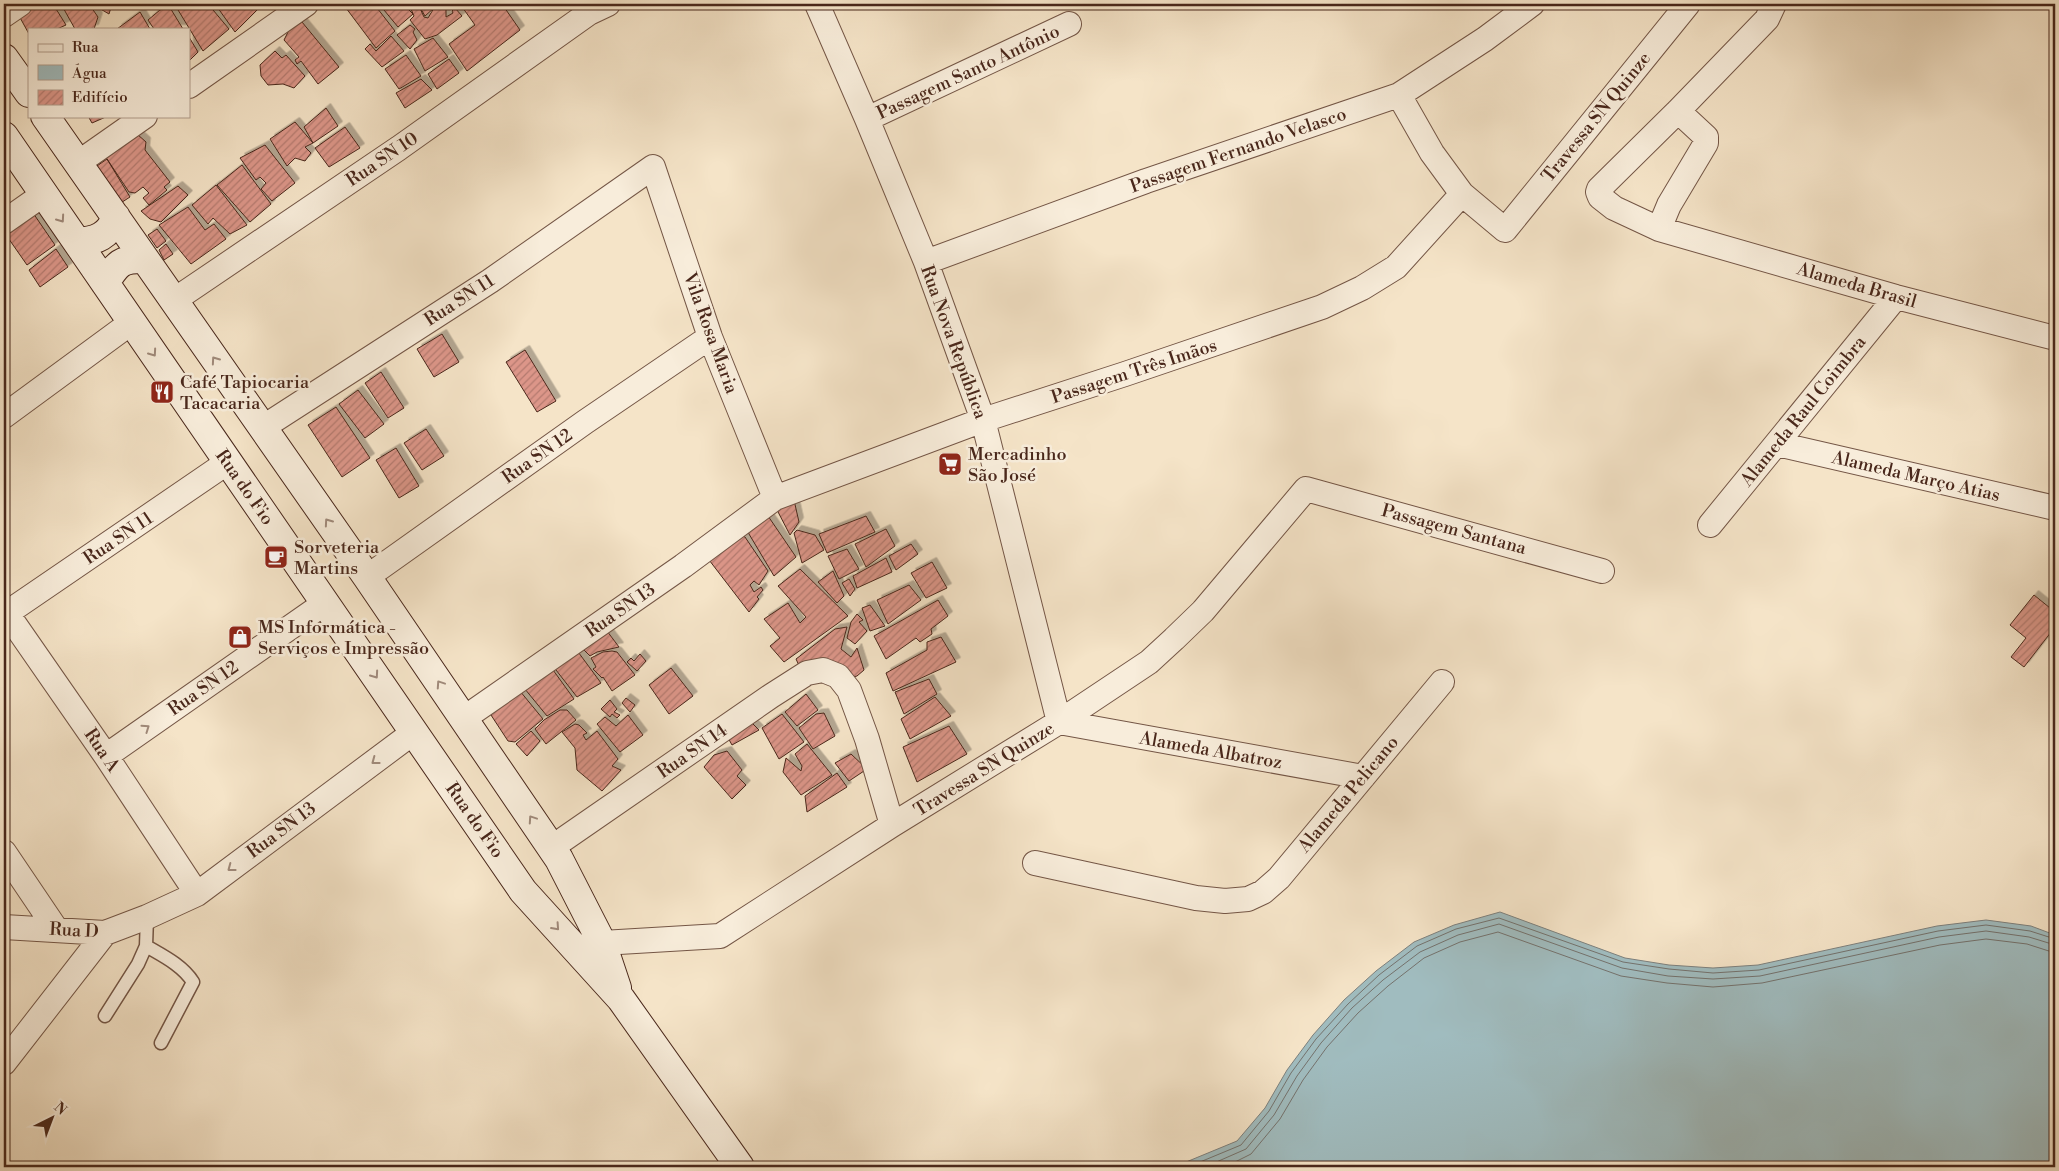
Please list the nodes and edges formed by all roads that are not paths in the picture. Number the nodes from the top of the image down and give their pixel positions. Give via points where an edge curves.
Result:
1 (20, 4) edge
2 (306, 4) edge
3 (817, 4) edge
4 (1532, 4) edge
5 (1688, 4) edge
6 (1774, 4) edge
7 (595, 7) edge
8 (4, 15) edge
9 (1069, 24) dead end
10 (4, 58) edge
11 (190, 85) edge
12 (28, 92) edge
13 (1399, 96) junction
14 (1678, 111) junction
15 (46, 118) edge
16 (142, 118) edge
17 (867, 119) junction
18 (4, 136) edge
19 (78, 163) junction
20 (653, 167) joint
21 (44, 194) junction
22 (1462, 194) junction
23 (116, 218) junction
24 (4, 222) edge
25 (1659, 228) junction
26 (77, 242) junction
27 (145, 259) junction
28 (926, 262) junction
29 (105, 283) junction
30 (1896, 297) junction
31 (173, 301) junction
32 (132, 322) junction
33 (710, 337) junction
34 (2055, 338) edge
35 (4, 416) edge
36 (983, 420) junction
37 (262, 428) junction
38 (1777, 444) junction
39 (228, 462) junction
40 (1306, 488) joint
41 (774, 498) junction
42 (2055, 508) edge
43 (1710, 525) dead end
44 (1602, 570) dead end
45 (367, 577) junction
46 (325, 603) junction
47 (5, 611) edge
48 (1442, 682) dead end
49 (464, 719) junction
50 (1059, 722) junction
51 (414, 732) junction
52 (106, 756) junction
53 (1363, 777) junction
54 (892, 825) junction
55 (551, 848) junction
56 (4, 852) edge
57 (1035, 863) dead end
58 (197, 894) junction
59 (147, 917) junction
60 (4, 927) edge
61 (56, 929) junction
62 (105, 933) junction
63 (602, 943) junction
64 (146, 946) junction
65 (576, 948) junction
66 (621, 998) junction
67 (104, 1016) dead end
68 (161, 1043) dead end
69 (4, 1063) edge
70 (740, 1167) edge

1 - 8 street
2 - 11 street
3 - 17 street, Rua Nova República
4 - 13 street, Passagem Fernando Velasco
5 - 22 street, Travessa SN Quinze via 1505,230
6 - 14 street via 1767,18
7 - 31 street, Rua SN 10 via 399,148
9 - 17 street, Passagem Santo Antônio
10 - 12 street
13 - 22 street via 1432,153
13 - 28 street, Passagem Fernando Velasco via 1146,181
14 - 25 street via 1706,137 1706,143
14 - 25 street, Alameda Brasil via 1598,192 1614,208
15 - 19 street, Rua do Fio
16 - 19 street
17 - 28 street, Rua Nova República
18 - 21 street, Rua do Fio
19 - 23 street, Rua do Fio
20 - 33 street, Vila Rosa Maria
20 - 37 street, Rua SN 11 via 490,281
21 - 24 street
21 -> 26 street, Rua do Fio
22 - 36 street, Passagem Três Imãos via 1396,267 1322,307
23 - 26 street via 113,227 100,238
23 - 27 street, Rua do Fio
25 - 30 street, Alameda Brasil
26 - 29 street, Rua do Fio
27 - 29 street via 130,258 119,263
27 - 31 street, Rua do Fio
28 - 36 street, Rua Nova República
29 - 32 street, Rua do Fio
30 - 34 street, Alameda Brasil
30 - 38 street, Alameda Raul Coimbra
37 -> 31 street, Rua do Fio
32 - 35 street
32 -> 39 street, Rua do Fio
33 - 41 street, Vila Rosa Maria
33 - 45 street, Rua SN 12
36 - 41 street, Passagem Três Imãos
36 - 50 street, Rua Nova República
45 -> 37 street, Rua do Fio
38 - 42 street, Alameda Março Atias
38 - 43 street, Alameda Raul Coimbra
39 - 46 street, Rua do Fio
39 - 47 street, Rua SN 11
40 - 44 street, Passagem Santana
40 - 50 street, Travessa SN Quinze via 1203,611 1174,640 1136,672
41 - 49 street, Rua SN 13 via 683,566
49 -> 45 street, Rua do Fio
46 -> 51 street, Rua do Fio
52 -> 46 street, Rua SN 12
47 - 52 street, Rua A
48 - 53 street, Alameda Pelicano
55 -> 49 street, Rua do Fio
50 - 53 street, Alameda Albatroz
50 - 54 street, Travessa SN Quinze
51 -> 58 street, Rua SN 13
51 -> 65 street, Rua do Fio via 523,890
52 - 58 street, Rua A
53 - 57 street, Alameda Pelicano via 1279,878 1263,892 1248,899 1196,898
54 - 55 street, Rua SN 14 via 849,690 838,676 823,670 807,673 771,696
54 - 63 street, Travessa SN Quinze via 720,936
55 - 63 street, Rua do Fio via 560,859
56 - 61 street
58 - 59 street, Rua D
59 - 62 street, Rua D
59 - 64 lane
60 - 61 street, Rua D
61 - 62 street, Rua D
62 - 69 street
63 - 65 street, Travessa SN Quinze
63 - 66 street, Rua do Fio
64 - 67 lane
64 - 68 lane via 173,961 193,982
65 - 66 street, Rua do Fio
66 - 70 street, Rua do Fio

